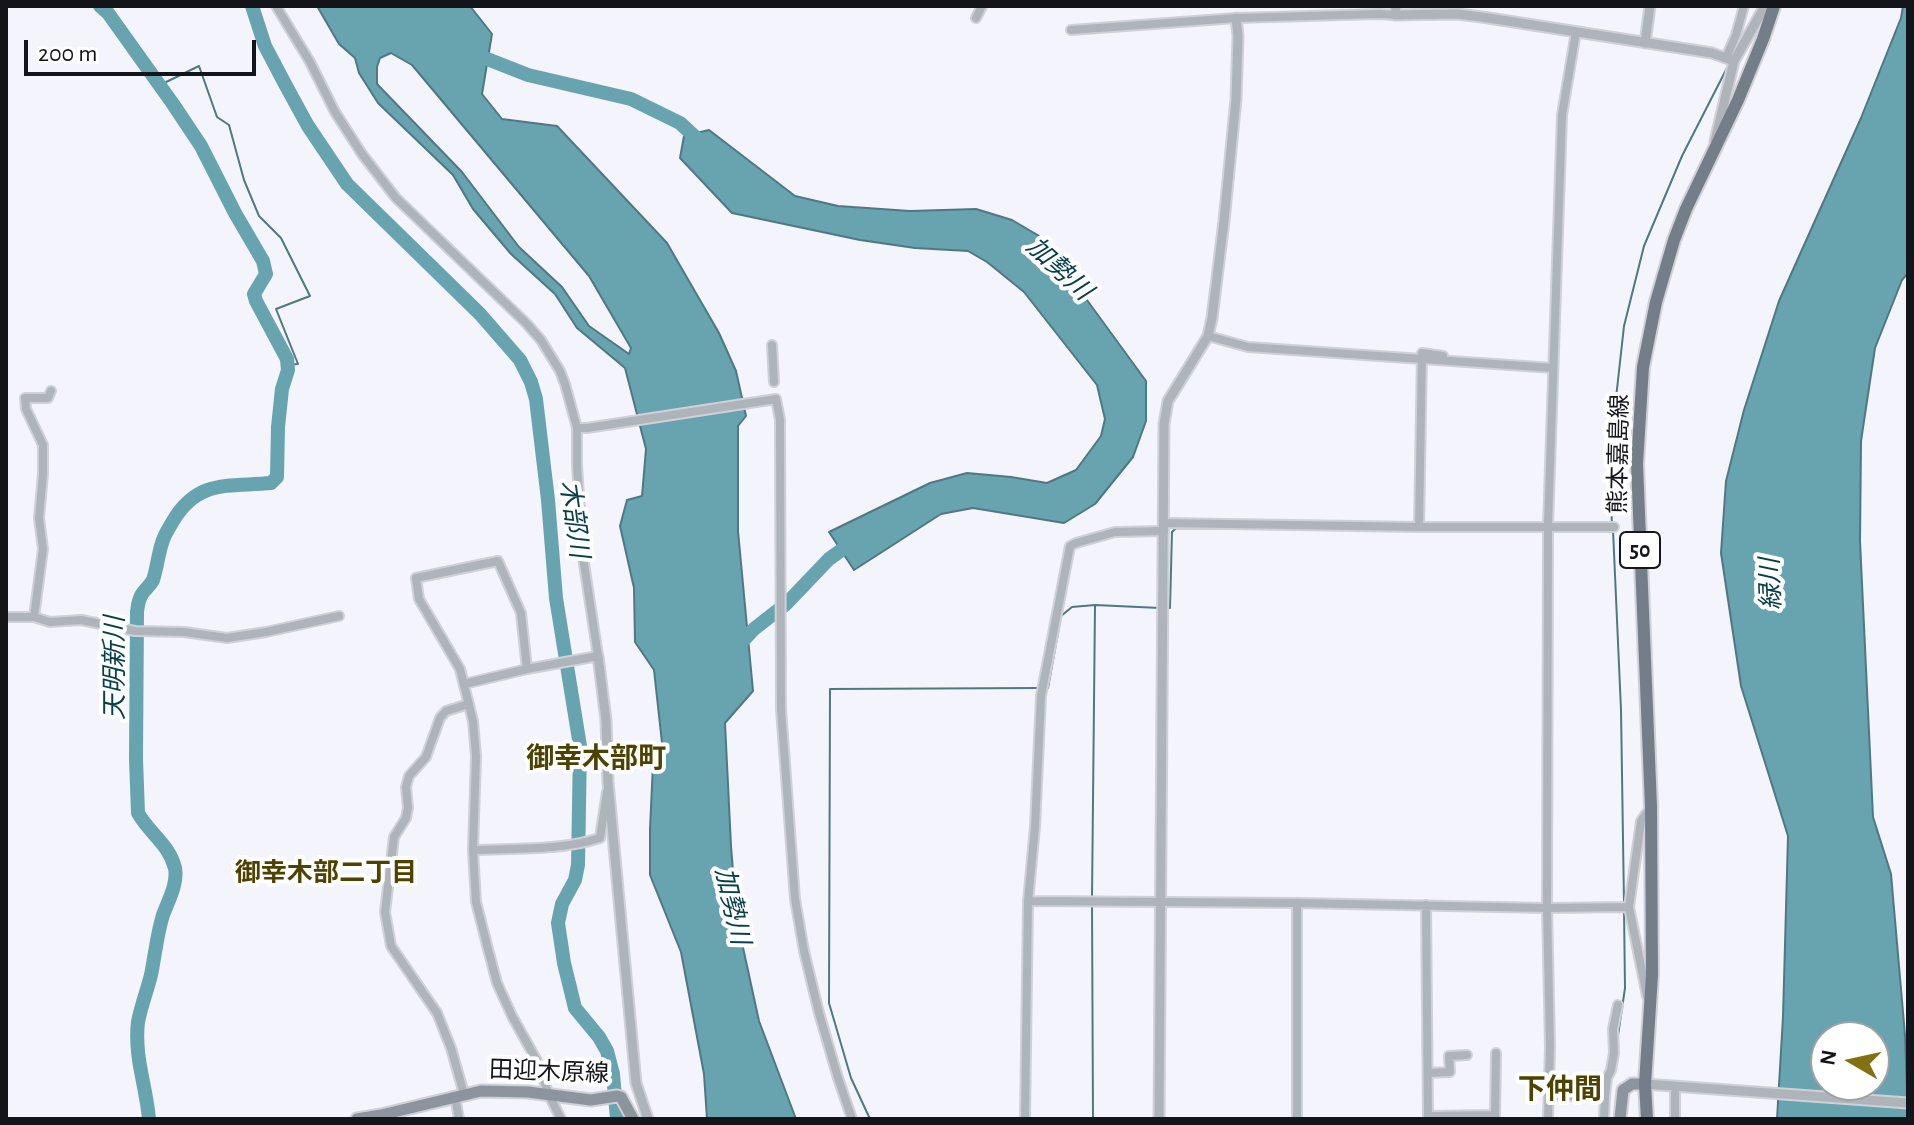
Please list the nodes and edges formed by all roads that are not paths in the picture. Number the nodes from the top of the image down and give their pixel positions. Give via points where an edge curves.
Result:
1 (276, 6) edge
2 (982, 6) edge
3 (1235, 6) edge
4 (1650, 6) edge
5 (1744, 6) edge
6 (1765, 6) edge
7 (1774, 6) edge
8 (1396, 10) edge
9 (1483, 11) edge
10 (976, 18) dead end
11 (1236, 18) junction
12 (1071, 30) dead end
13 (1576, 32) junction
14 (1645, 43) junction
15 (1730, 60) junction
16 (1713, 153) junction
17 (1208, 336) junction
18 (772, 345) dead end
19 (1421, 360) junction
20 (1553, 368) junction
21 (774, 382) dead end
22 (51, 391) dead end
23 (577, 428) junction
24 (1548, 525) junction
25 (1164, 527) junction
26 (1419, 527) junction
27 (1614, 527) dead end
28 (339, 616) dead end
29 (6, 617) edge
30 (34, 617) junction
31 (598, 656) junction
32 (527, 669) junction
33 (464, 684) junction
34 (469, 704) junction
35 (608, 782) junction
36 (1651, 807) junction
37 (473, 850) junction
38 (1028, 901) junction
39 (1160, 902) junction
40 (1297, 903) junction
41 (1426, 905) junction
42 (1629, 907) junction
43 (1547, 908) junction
44 (1618, 1005) dead end
45 (1649, 1005) junction
46 (1496, 1053) dead end
47 (1467, 1055) dead end
48 (1428, 1073) junction
49 (1650, 1084) junction
50 (1675, 1093) dead end
51 (459, 1095) junction
52 (549, 1095) junction
53 (1549, 1096) junction
54 (1605, 1096) junction
55 (1908, 1103) edge
56 (1428, 1117) edge
57 (1495, 1117) edge
58 (357, 1119) edge
59 (459, 1119) edge
60 (561, 1119) edge
61 (633, 1119) edge
62 (648, 1119) edge
63 (852, 1119) edge
64 (1025, 1119) edge
65 (1159, 1119) edge
66 (1297, 1119) edge
67 (1548, 1119) edge
68 (1604, 1119) edge
69 (1620, 1119) edge
70 (1647, 1119) edge
71 (1675, 1119) edge

1 - 23 street via 335,112 396,198 541,340 560,371
2 - 10 street
3 - 11 street
4 - 14 street
5 - 15 street
6 - 15 street
7 - 16 main road, 熊本嘉島線 / 50
8 - 9 street
8 - 11 street
9 - 13 street
11 - 12 street
11 - 17 street via 1236,99
13 - 14 street
13 - 20 street via 1562,115
14 - 15 street
15 - 16 street
16 - 36 main road, 熊本嘉島線 / 50 via 1667,262 1643,367 1637,464
17 - 19 street via 1248,347
17 - 25 street via 1168,401
18 - 21 street
19 - 20 street via 1422,353
19 - 26 street
20 - 24 street
22 - 30 street via 48,398 25,398 43,445 43,549
23 - 31 street via 583,557
23 - 63 street via 776,399 781,709 795,899 819,1013
24 - 26 street
24 - 27 street
24 - 43 street
25 - 26 street
25 - 38 street via 1115,532 1070,546 1041,696
25 - 39 street
28 - 30 street via 227,638
29 - 30 street
31 - 32 street
31 - 35 street
32 - 33 street
32 - 33 street via 521,613 498,561 416,578 419,599
33 - 34 street
34 - 37 street via 476,756
34 - 51 street via 440,718 426,757 409,776 408,808 394,837 385,912 391,946 437,1013 451,1048
35 - 37 street via 600,838 561,846
35 - 62 street via 636,1083
36 - 42 street via 1641,821
36 - 45 main road, 熊本嘉島線 / 50
37 - 52 street via 476,902 497,983
38 - 39 street
38 - 64 street
39 - 40 street
39 - 65 street
40 - 41 street
40 - 66 street
41 - 43 street
41 - 48 street
42 - 43 street
42 - 45 street
43 - 53 street
44 - 54 street
45 - 49 main road, 熊本嘉島線 / 50
46 - 57 street
47 - 48 street via 1449,1056 1450,1072
48 - 56 street
49 - 55 street
49 - 69 main road via 1623,1090
49 - 70 main road, 熊本嘉島線 / 50
50 - 71 street
51 - 52 main road, 田迎木原線 via 501,1090
51 - 58 main road, 田迎木原線
51 - 59 street
52 - 60 street
52 - 61 main road, 田迎木原線 via 621,1097
53 - 54 street
53 - 67 street
54 - 68 street
56 - 57 street

